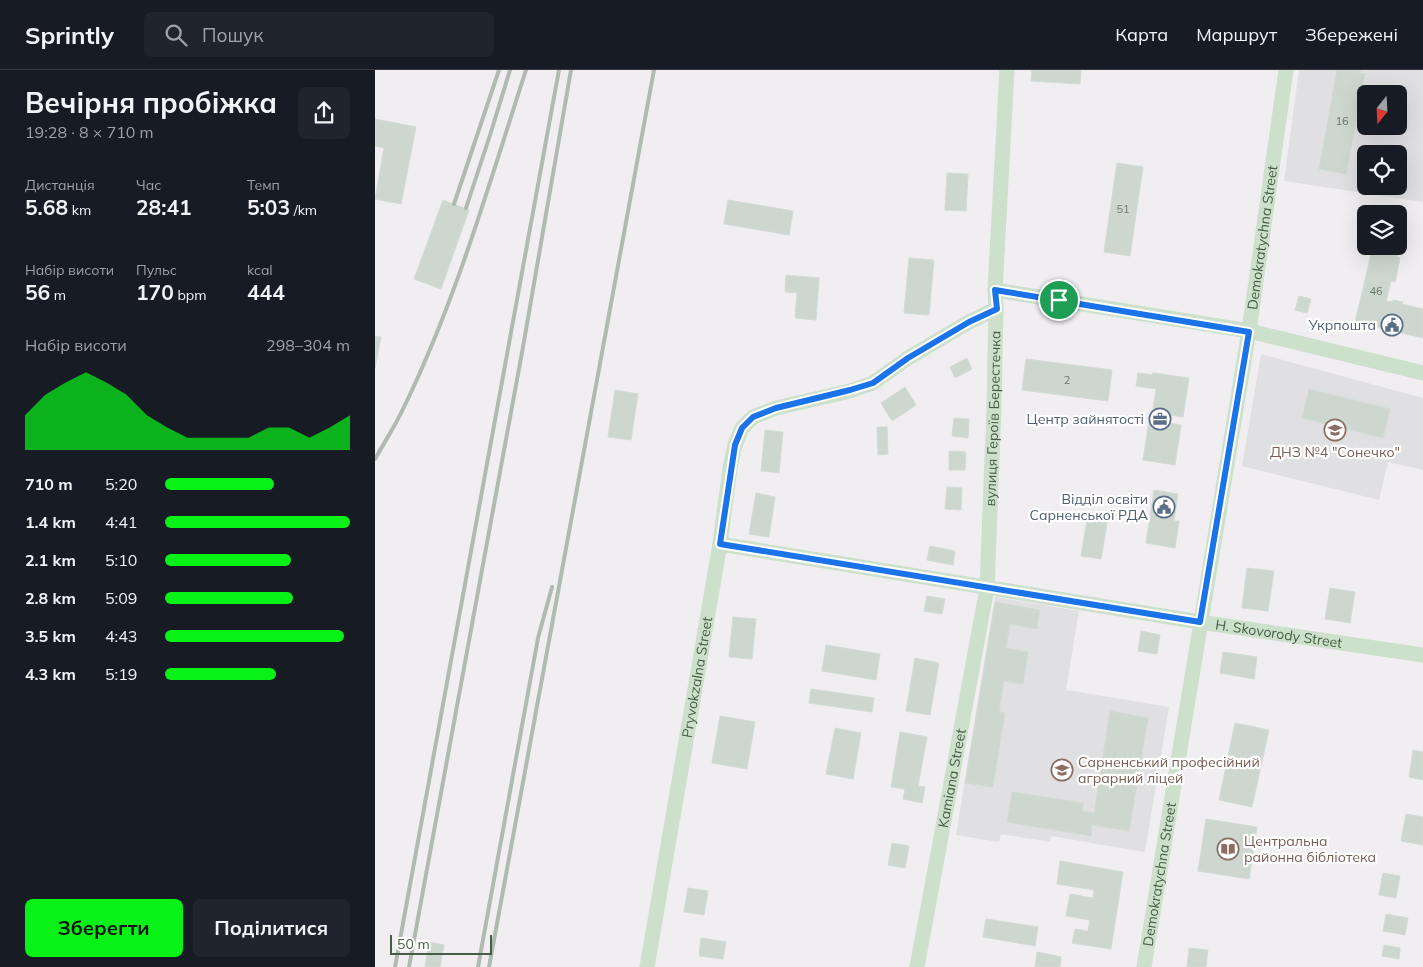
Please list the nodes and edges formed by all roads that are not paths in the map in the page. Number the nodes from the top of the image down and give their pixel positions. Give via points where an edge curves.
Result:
1 (1007, 70) edge
2 (1286, 70) edge
3 (995, 290) junction
4 (997, 309) junction
5 (1249, 332) junction
6 (1423, 373) edge
7 (720, 544) junction
8 (987, 588) junction
9 (1200, 622) junction
10 (1423, 655) edge
11 (647, 967) edge
12 (917, 967) edge
13 (1144, 967) edge

1 - 3 street, вулиця Героїв Берестечка
2 - 5 street, Demokratychna Street
3 - 4 street, вулиця Героїв Берестечка
3 - 5 street
4 - 7 street, Pryvokzalna Street via 908,358 873,383 753,417 742,428 735,445
4 - 8 street, вулиця Героїв Берестечка
5 - 6 street
5 - 9 street, Demokratychna Street
7 - 8 street, H. Skovorody Street
7 - 11 street, Pryvokzalna Street
8 - 9 street, H. Skovorody Street
8 - 12 street, Kamiana Street
9 - 10 street, H. Skovorody Street
9 - 13 street, Demokratychna Street

